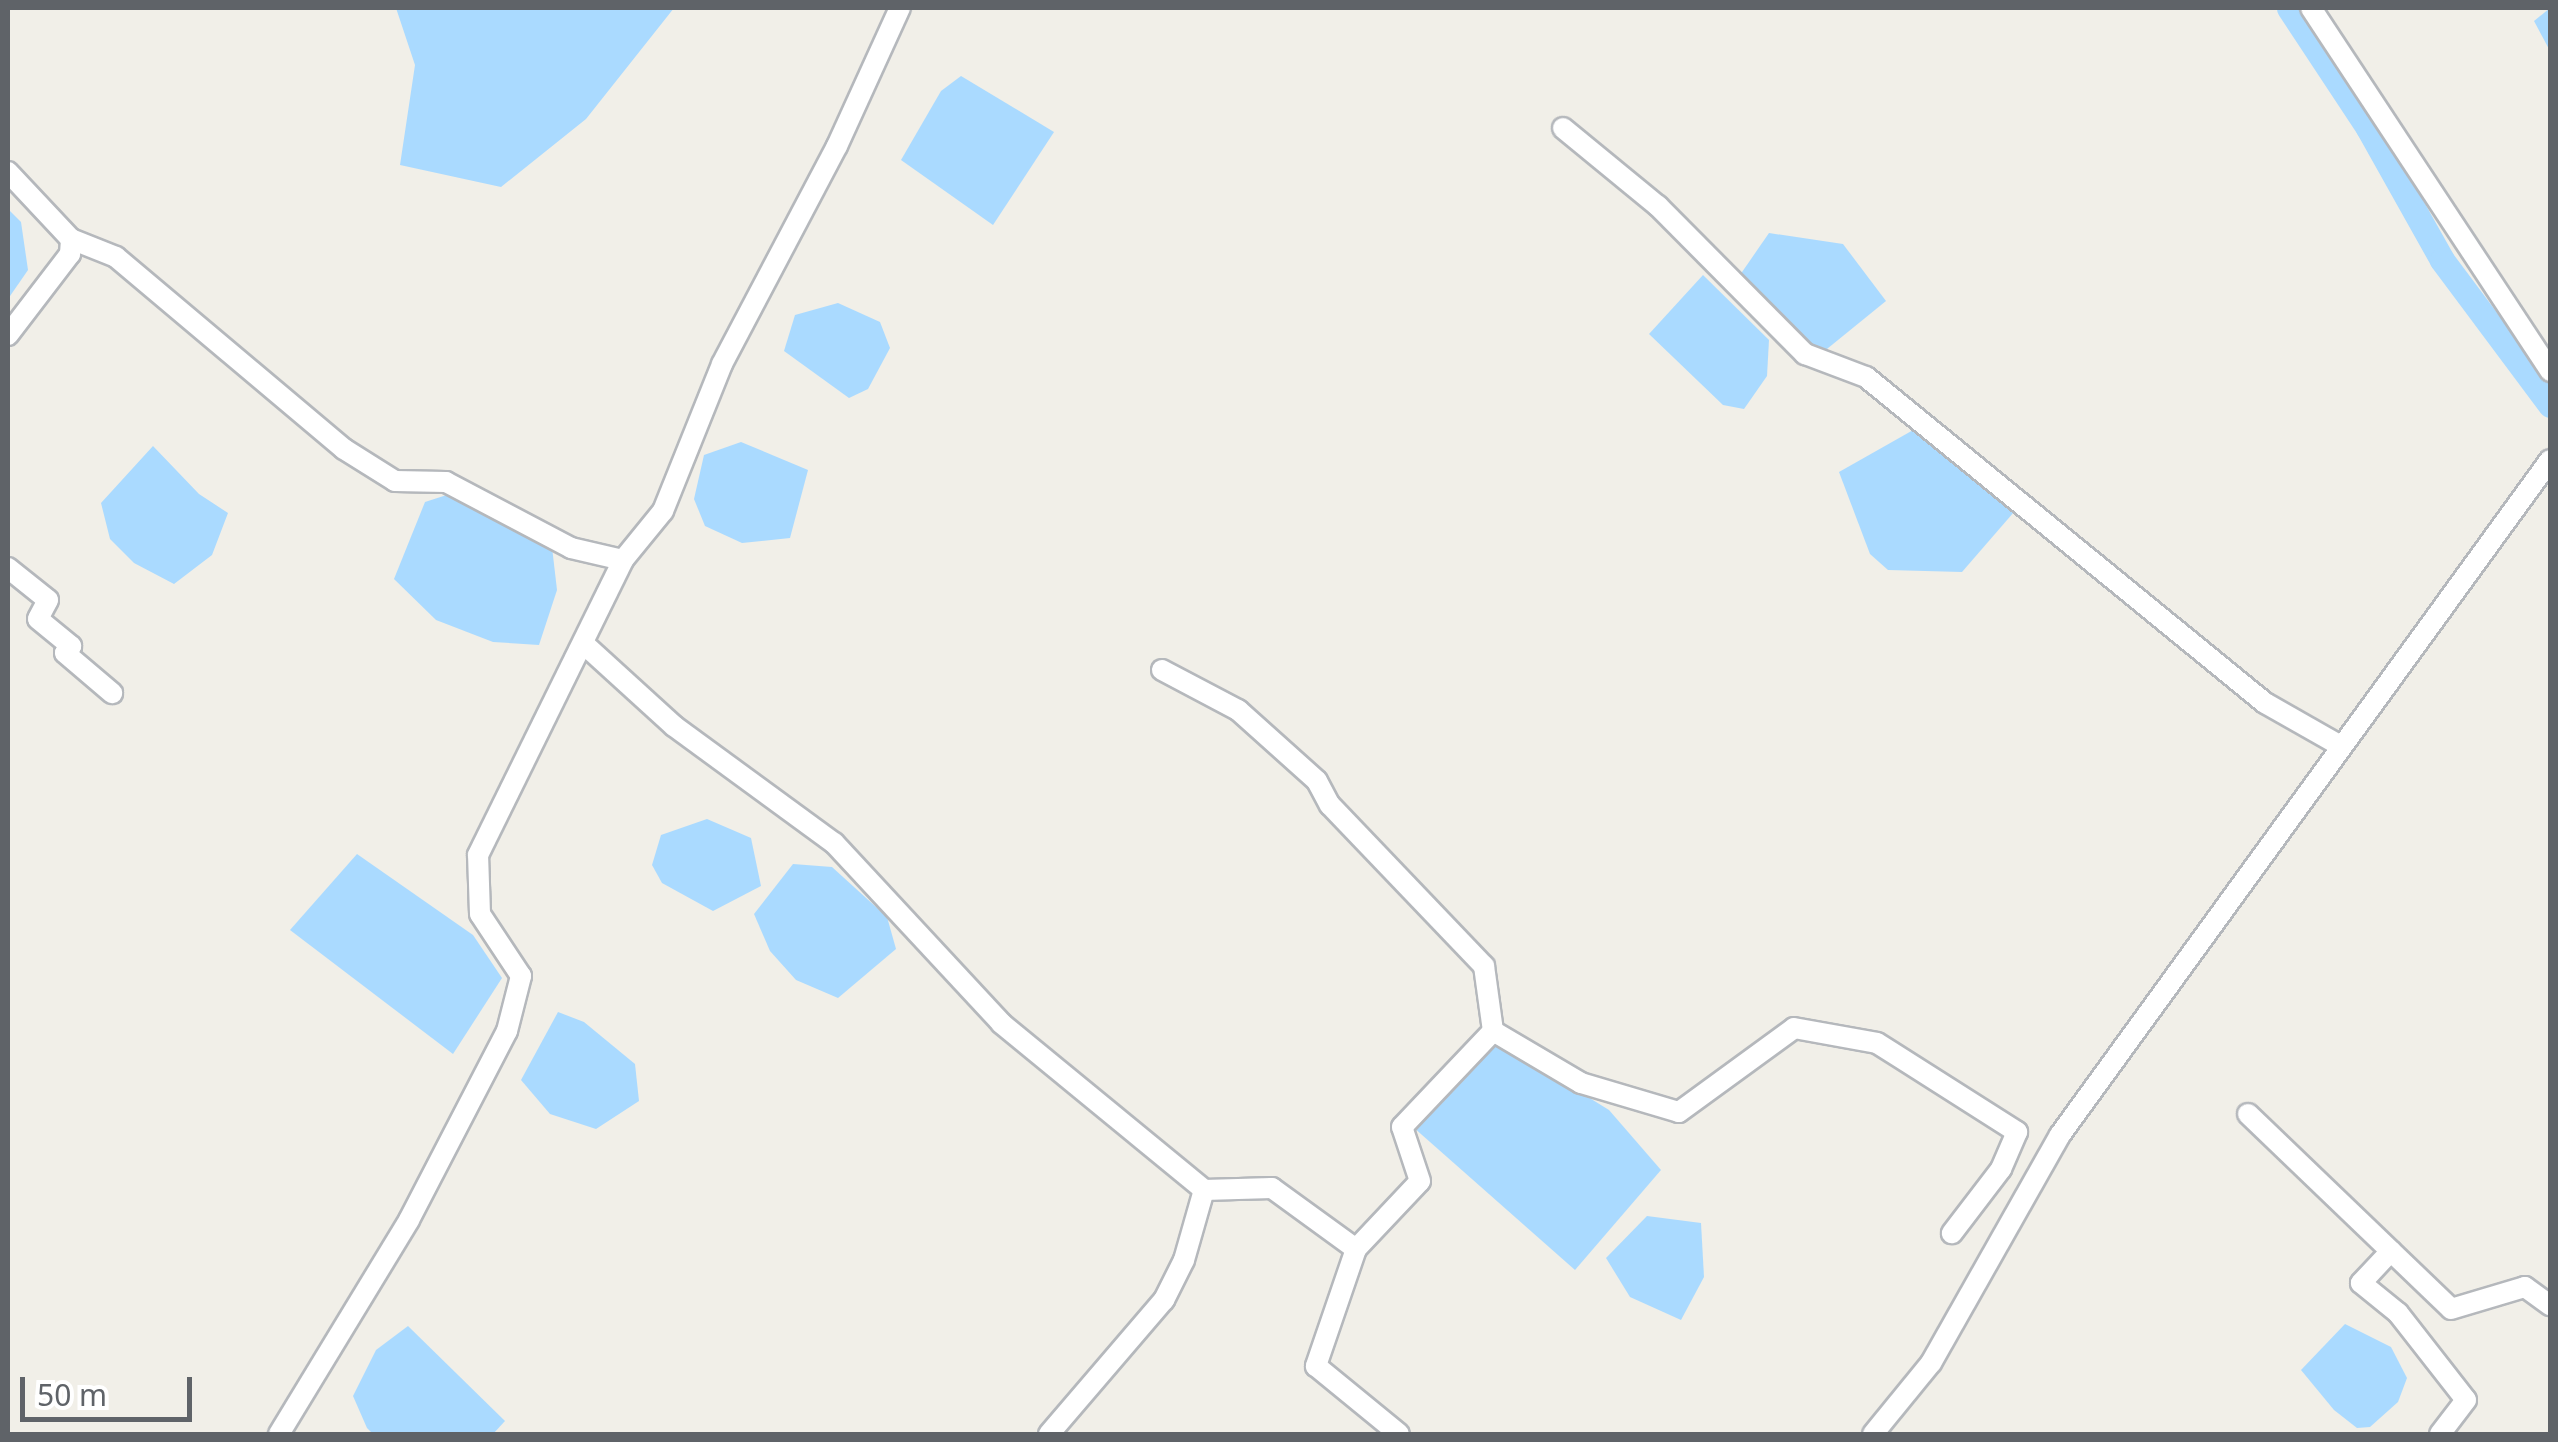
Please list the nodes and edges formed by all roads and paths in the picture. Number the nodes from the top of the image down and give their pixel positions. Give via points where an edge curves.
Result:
1 (900, 8) edge
2 (2311, 8) edge
3 (1563, 128) dead end
4 (8, 172) edge
5 (71, 239) junction
6 (8, 334) edge
7 (2550, 371) edge
8 (2550, 460) edge
9 (623, 560) junction
10 (8, 568) edge
11 (585, 645) junction
12 (1162, 670) dead end
13 (112, 693) dead end
14 (2339, 745) junction
15 (1493, 1031) junction
16 (2248, 1114) dead end
17 (1204, 1190) junction
18 (1952, 1233) dead end
19 (1356, 1249) junction
20 (2391, 1252) junction
21 (2550, 1305) edge
22 (278, 1434) edge
23 (1049, 1434) edge
24 (1399, 1434) edge
25 (1873, 1434) edge
26 (2440, 1434) edge

1 - 9 street via 837,146 722,364 663,511
2 - 7 street
3 - 14 street via 1658,206 1805,354 1866,377 2265,703
4 - 5 street
5 - 6 street via 70,254
5 - 9 street via 116,258 294,410 395,481 446,482 571,548
8 - 14 street
9 - 11 street
10 - 13 street via 48,600 38,619 70,646 65,653
11 - 17 street via 674,726 834,843 1002,1023
11 - 22 street via 478,855 480,914 521,976 507,1031 409,1220
12 - 15 street via 1238,710 1317,781 1330,805 1484,966
14 - 25 street via 2060,1134 1931,1363
15 - 18 street via 1581,1083 1679,1112 1794,1028 1876,1043 2017,1132 2001,1169
15 - 19 street via 1402,1127 1420,1181
16 - 20 street
17 - 19 street via 1272,1188
17 - 23 street via 1184,1260 1164,1300
19 - 24 street via 1316,1366
20 - 21 street via 2451,1308 2525,1287
20 - 26 street via 2361,1283 2398,1313 2466,1400

